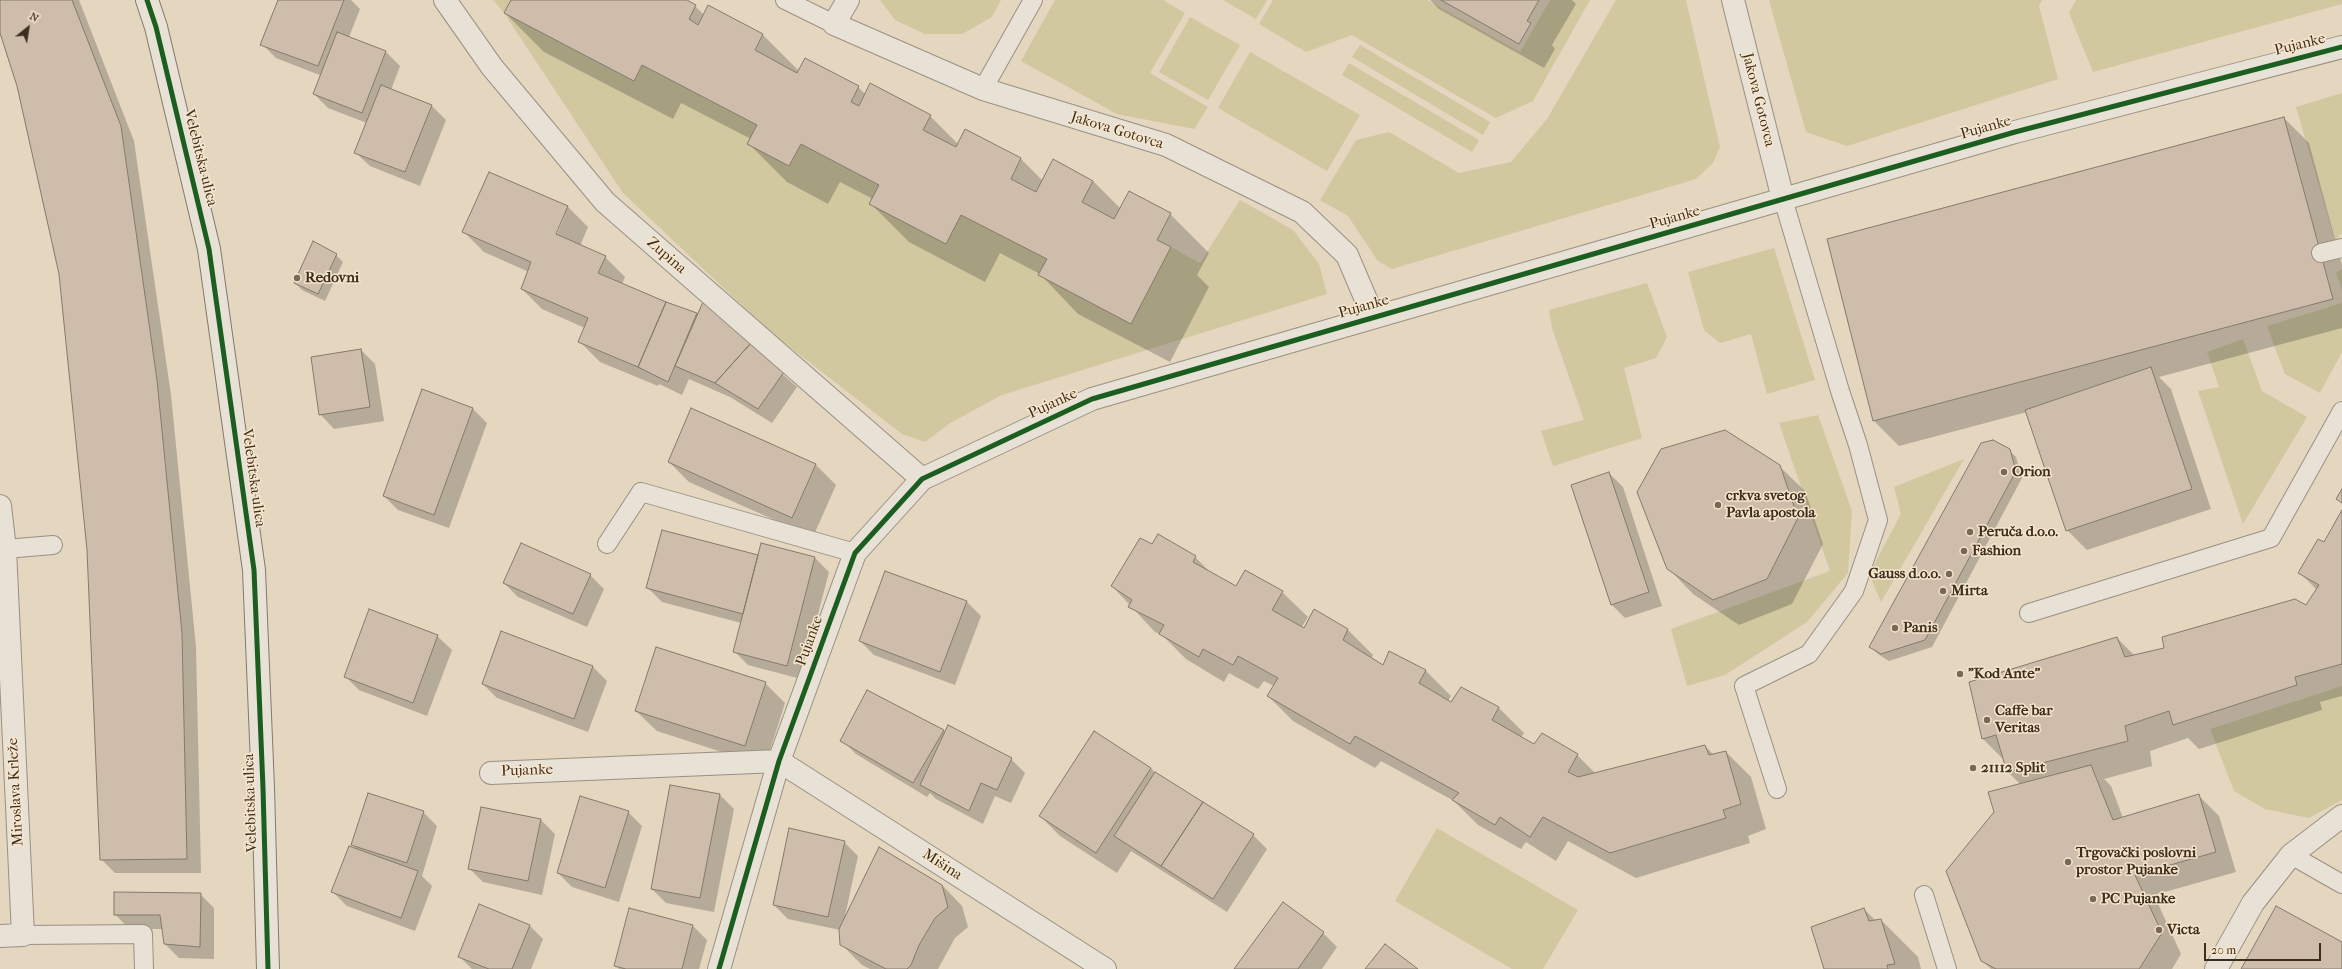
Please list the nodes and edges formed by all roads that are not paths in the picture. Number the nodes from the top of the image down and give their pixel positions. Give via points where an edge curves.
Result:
1 (147, 0) edge
2 (445, 0) edge
3 (785, 0) edge
4 (848, 0) edge
5 (1034, 0) edge
6 (1733, 0) edge
7 (834, 24) junction
8 (2342, 48) edge
9 (983, 90) junction
10 (1783, 199) junction
11 (2342, 248) edge
12 (2321, 253) dead end
13 (1373, 316) junction
14 (2342, 411) edge
15 (922, 479) junction
16 (0, 506) edge
17 (607, 544) dead end
18 (53, 545) dead end
19 (5, 549) junction
20 (855, 552) junction
21 (2029, 613) dead end
22 (779, 761) junction
23 (491, 773) dead end
24 (1777, 789) dead end
25 (2342, 816) edge
26 (2291, 855) junction
27 (2342, 884) edge
28 (1924, 895) dead end
29 (23, 935) junction
30 (0, 936) edge
31 (144, 969) edge
32 (268, 969) edge
33 (719, 969) edge
34 (1105, 969) edge
35 (1947, 969) edge
36 (2216, 969) edge

1 - 32 street, Velebitska ulica via 156,27 209,249 254,570
2 - 15 street, Zupina via 492,67 605,202
3 - 7 lane
4 - 7 street
5 - 9 lane
6 - 10 street, Jakova Gotovca
7 - 9 street, Jakova Gotovca
8 - 10 street, Pujanke via 2015,132
9 - 13 street, Jakova Gotovca via 1166,145 1302,212 1347,255
10 - 13 street, Pujanke
10 - 24 lane via 1858,445 1878,520 1854,590 1809,654 1744,686
11 - 12 lane
13 - 15 street, Pujanke via 1092,399
14 - 21 lane via 2272,538
15 - 20 street, Pujanke
16 - 19 street, Miroslava Krleže
17 - 20 lane via 641,492
18 - 19 lane
19 - 29 street, Miroslava Krleže
20 - 22 street, Pujanke
22 - 23 street, Pujanke
22 - 33 street, Pujanke
22 - 34 street, Mišina
25 - 26 street
26 - 27 lane
26 - 36 street via 2253,903
28 - 35 lane
29 - 30 street
29 - 31 lane via 143,934

